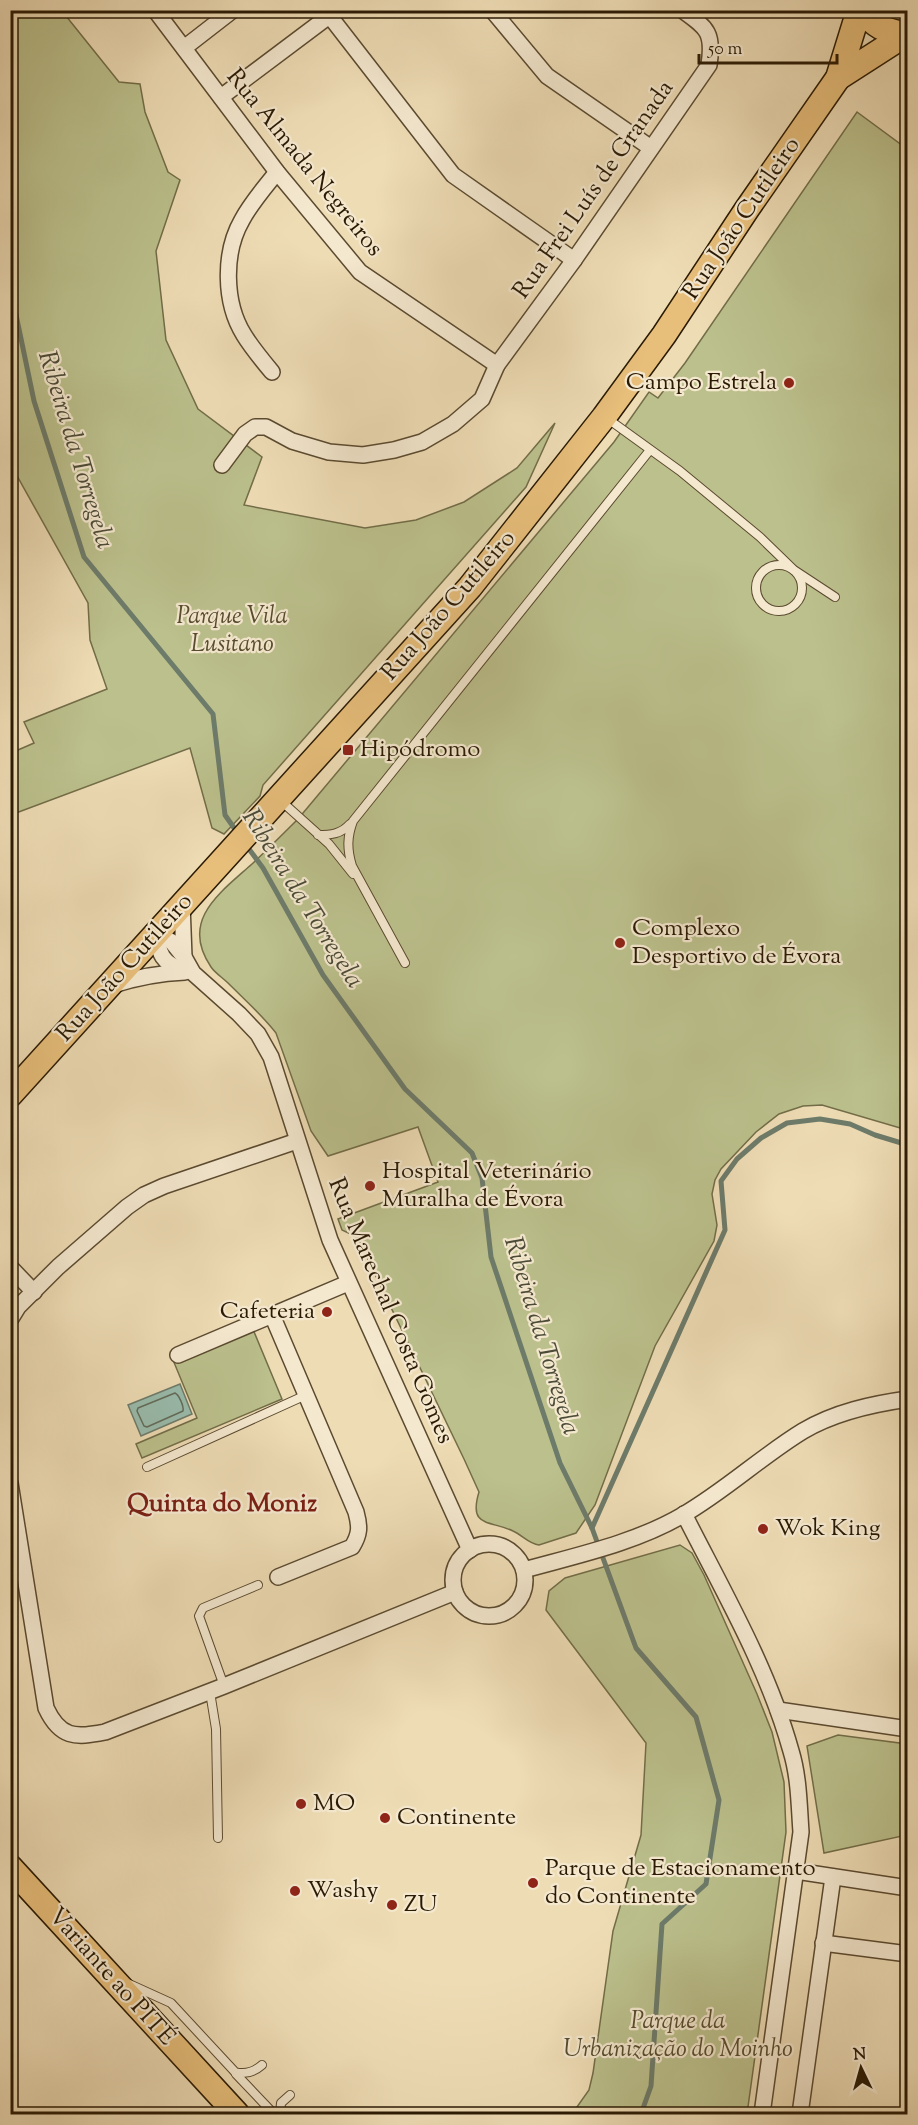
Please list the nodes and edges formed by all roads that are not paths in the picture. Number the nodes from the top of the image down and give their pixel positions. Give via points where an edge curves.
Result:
1 (155, 10) edge
2 (233, 10) edge
3 (492, 10) edge
4 (682, 10) edge
5 (860, 10) edge
6 (327, 13) edge
7 (906, 34) edge
8 (184, 48) junction
9 (838, 78) junction
10 (221, 97) junction
11 (651, 148) junction
12 (277, 172) junction
13 (574, 260) junction
14 (497, 365) junction
15 (272, 372) dead end
16 (604, 417) junction
17 (650, 450) junction
18 (222, 465) dead end
19 (794, 570) junction
20 (835, 597) dead end
21 (279, 799) junction
22 (353, 821) junction
23 (318, 835) junction
24 (359, 882) junction
25 (182, 904) junction
26 (156, 933) junction
27 (405, 963) dead end
28 (188, 967) junction
29 (108, 987) junction
30 (10, 1095) edge
31 (297, 1141) junction
32 (10, 1267) edge
33 (348, 1282) junction
34 (34, 1292) junction
35 (272, 1315) junction
36 (10, 1320) edge
37 (178, 1354) dead end
38 (306, 1395) junction
39 (908, 1399) edge
40 (147, 1467) dead end
41 (10, 1483) edge
42 (684, 1514) junction
43 (470, 1550) junction
44 (524, 1570) junction
45 (278, 1577) dead end
46 (258, 1585) dead end
47 (455, 1592) junction
48 (217, 1689) junction
49 (778, 1710) junction
50 (908, 1729) edge
51 (219, 1838) dead end
52 (10, 1867) edge
53 (796, 1871) junction
54 (833, 1877) junction
55 (908, 1888) edge
56 (823, 1942) junction
57 (908, 1954) edge
58 (108, 1974) junction
59 (262, 2065) dead end
60 (235, 2072) junction
61 (211, 2088) junction
62 (290, 2095) dead end
63 (232, 2115) edge
64 (237, 2115) edge
65 (274, 2115) edge
66 (280, 2115) edge
67 (762, 2115) edge
68 (800, 2115) edge

1 - 8 street, Rua Almada Negreiros
2 - 8 street
3 - 11 street via 547,76
4 - 11 street, Rua Frei Luís de Granada via 705,27 711,46 709,65
5 - 7 main road, Rua João Cutileiro via 870,22 886,31
5 - 9 main road, Rua João Cutileiro
6 - 10 street
6 - 13 street via 453,176
7 - 9 main road, Rua João Cutileiro
8 - 10 street, Rua Almada Negreiros
9 - 16 main road, Rua João Cutileiro
10 - 12 street, Rua Almada Negreiros
11 - 13 street, Rua Frei Luís de Granada
12 - 14 street, Rua Almada Negreiros via 360,272
12 - 15 street via 241,221 229,270 232,307 243,335
13 - 14 street, Rua Frei Luís de Granada
14 - 18 street, Rua Frei Luís de Granada via 482,399 453,424 422,442 363,455 329,452 292,441 266,427 255,427
16 - 17 lane
16 - 21 main road, Rua João Cutileiro via 470,587
17 - 19 lane via 760,537
17 - 22 lane
19 - 19 lane via 779,565 760,575 757,597 767,609 789,609 800,598 802,583
19 - 20 lane
21 - 23 lane
21 - 25 main road, Rua João Cutileiro
22 - 23 lane via 333,835
22 - 24 lane via 347,849
23 - 24 lane
24 - 27 lane
25 - 26 main road, Rua João Cutileiro
25 - 28 street
26 - 28 street, Rua Marechal Costa Gomes via 158,951 169,965
26 - 29 main road, Rua João Cutileiro
28 - 29 street
28 - 31 street, Rua Marechal Costa Gomes via 258,1034 271,1058
29 - 30 main road, Rua João Cutileiro
31 - 33 street, Rua Marechal Costa Gomes
31 - 34 street via 144,1195
32 - 34 street
33 - 35 street
33 - 43 street, Rua Marechal Costa Gomes
34 - 36 street
35 - 37 street
35 - 38 street
38 - 40 lane
38 - 45 street via 356,1512 359,1536 352,1547
39 - 42 street via 864,1407 805,1430
41 - 48 street via 46,1708 56,1726 74,1735 105,1732
42 - 44 street via 653,1531
42 - 49 street
43 - 44 street via 496,1545 518,1558
43 - 47 street via 457,1564
44 - 47 street via 525,1585 520,1599 510,1610 495,1616 478,1615 464,1606
46 - 48 lane via 200,1612
47 - 48 street
48 - 51 lane
49 - 50 street
49 - 53 street via 792,1753 799,1796 801,1832
52 - 58 main road, Variante ao PITÉ
53 - 54 street
53 - 67 street
54 - 55 street
54 - 56 street
56 - 57 street
56 - 68 street
58 - 60 lane via 171,2003
58 - 61 main road, Variante ao PITÉ
59 - 60 lane via 243,2074
60 - 65 lane
61 - 63 main road, Variante ao PITÉ
61 - 64 main road, Variante ao PITÉ
62 - 66 lane via 281,2103

